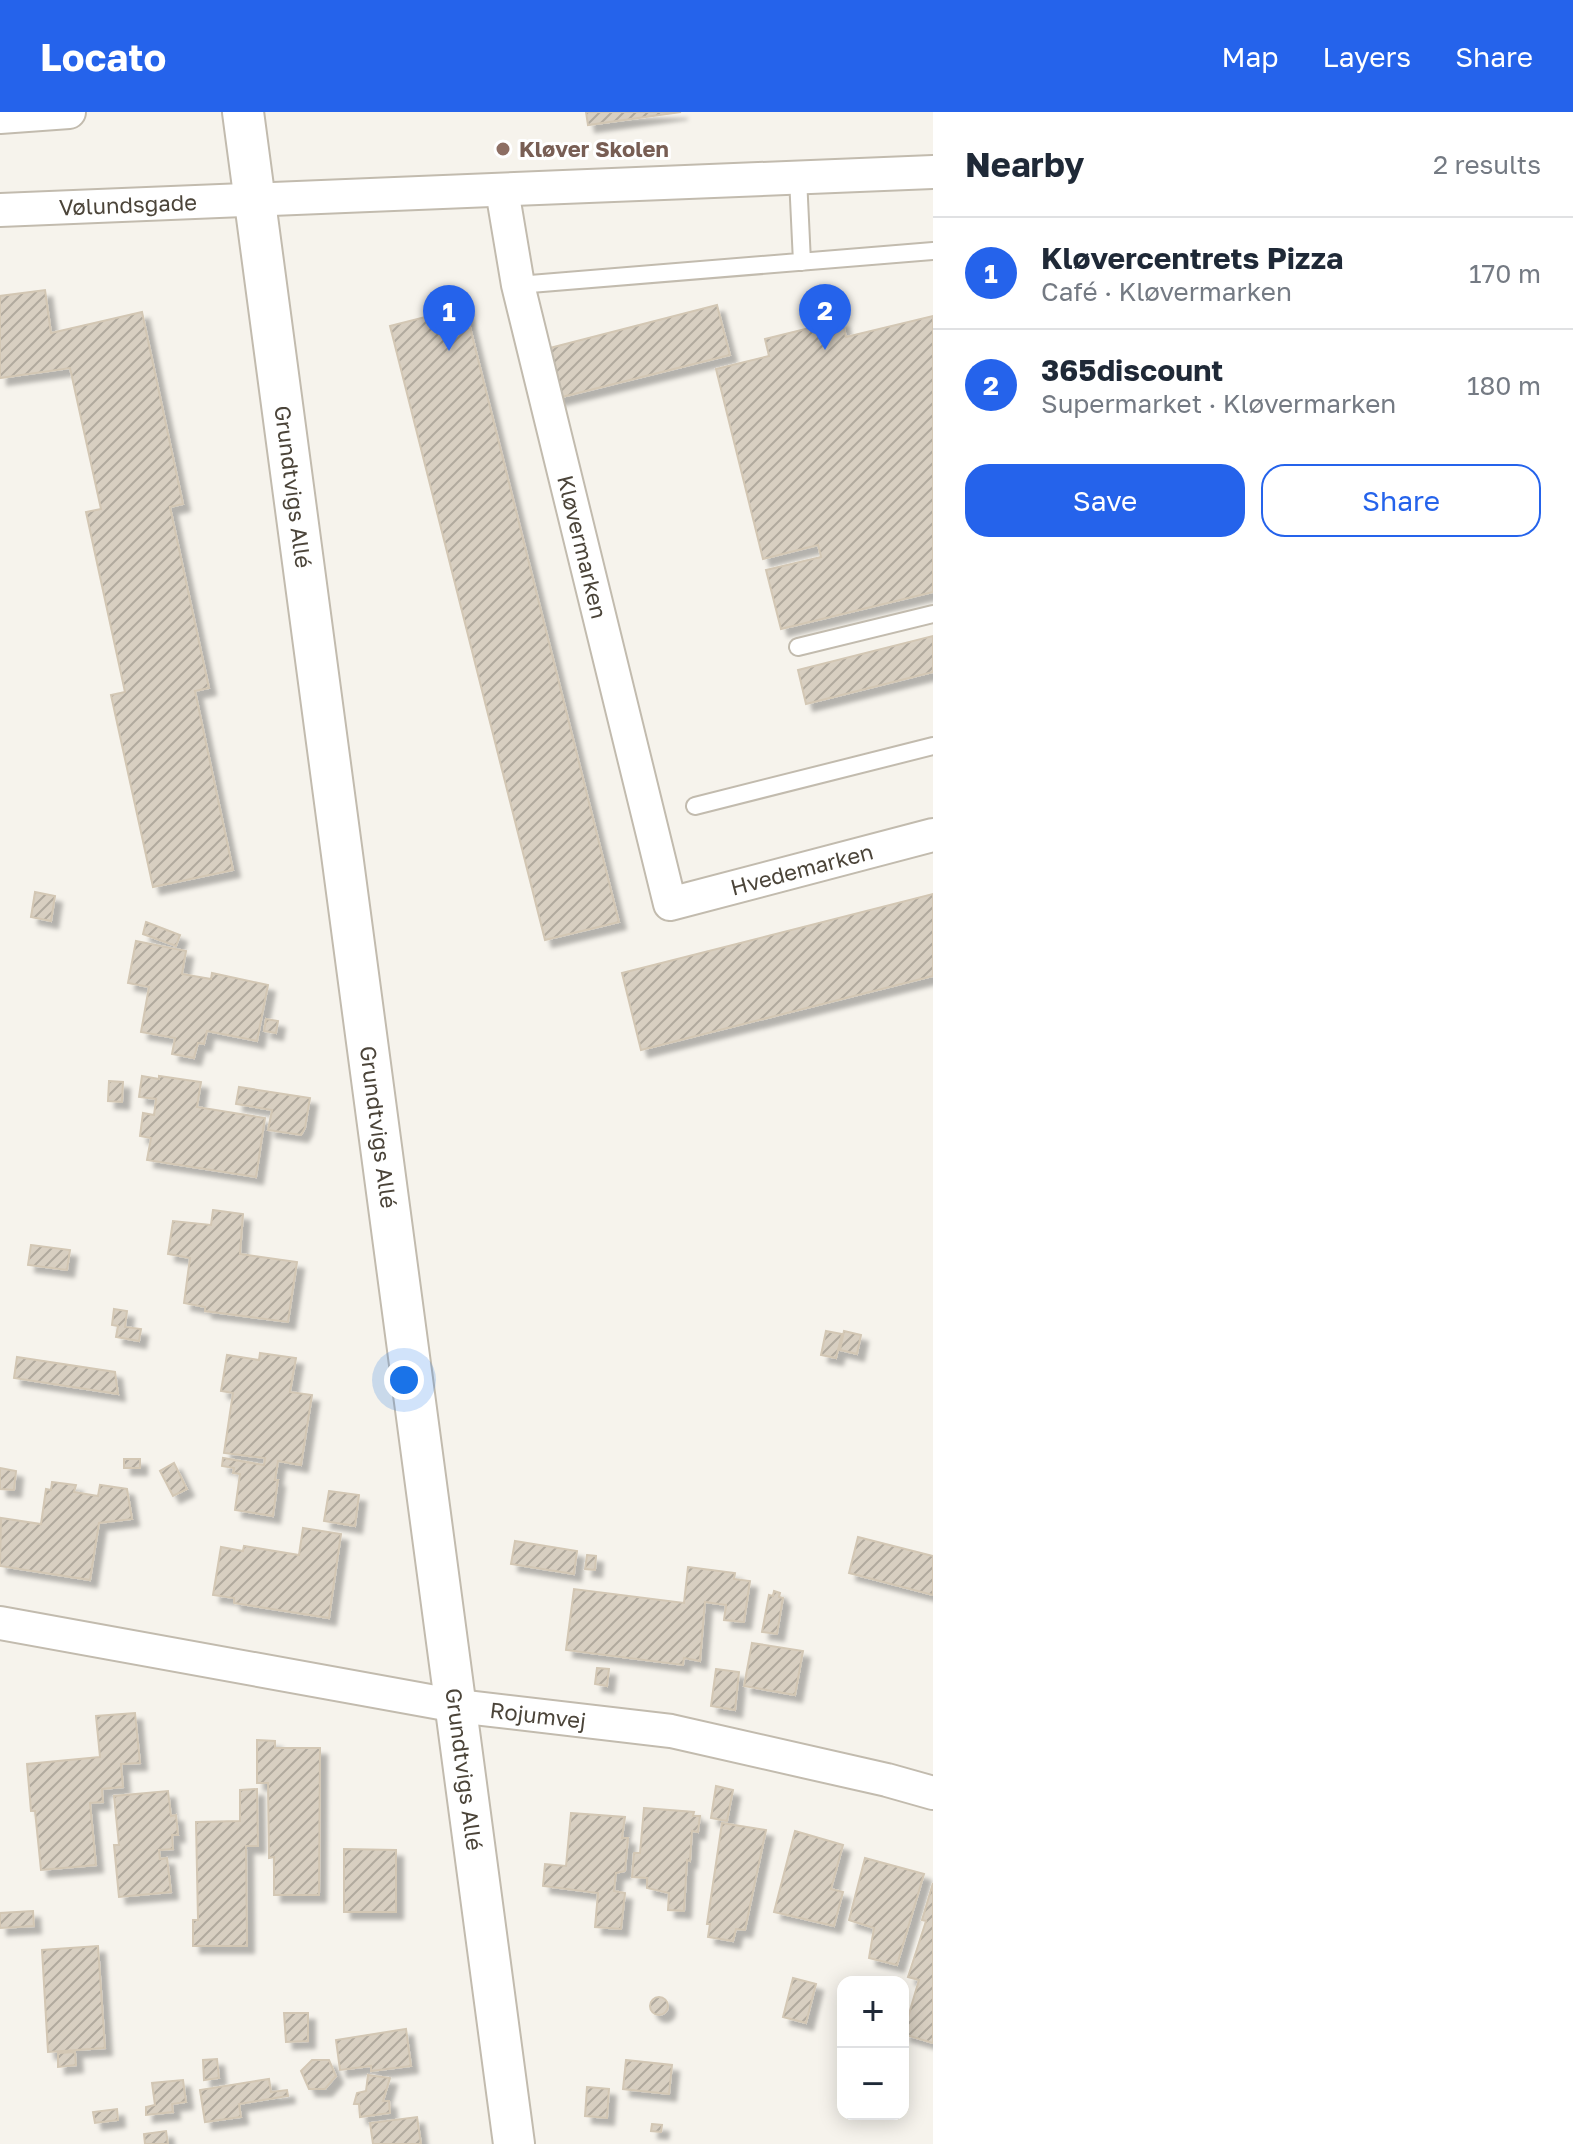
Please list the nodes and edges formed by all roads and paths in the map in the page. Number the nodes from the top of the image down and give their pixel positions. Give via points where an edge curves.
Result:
1 (69, 112) edge
2 (243, 112) edge
3 (0, 117) edge
4 (933, 172) edge
5 (798, 178) junction
6 (502, 190) junction
7 (255, 199) junction
8 (0, 210) edge
9 (933, 251) edge
10 (802, 262) junction
11 (518, 285) junction
12 (933, 614) edge
13 (798, 647) dead end
14 (933, 746) edge
15 (695, 806) dead end
16 (933, 835) edge
17 (670, 904) joint
18 (0, 1623) edge
19 (457, 1706) junction
20 (933, 1793) edge
21 (514, 2144) edge

1 - 3 street
2 - 7 street, Grundtvigs Allé
4 - 5 street
5 - 6 street
5 - 10 lane
6 - 7 street
6 - 11 street, Kløvermarken
7 - 8 street, Vølundsgade
7 - 19 street, Grundtvigs Allé
9 - 10 lane
10 - 11 lane
11 - 17 street, Kløvermarken
12 - 13 lane
14 - 15 lane
16 - 17 street, Hvedemarken
18 - 19 street, Rojumvej
19 - 20 street, Rojumvej via 671,1731
19 - 21 street, Grundtvigs Allé

